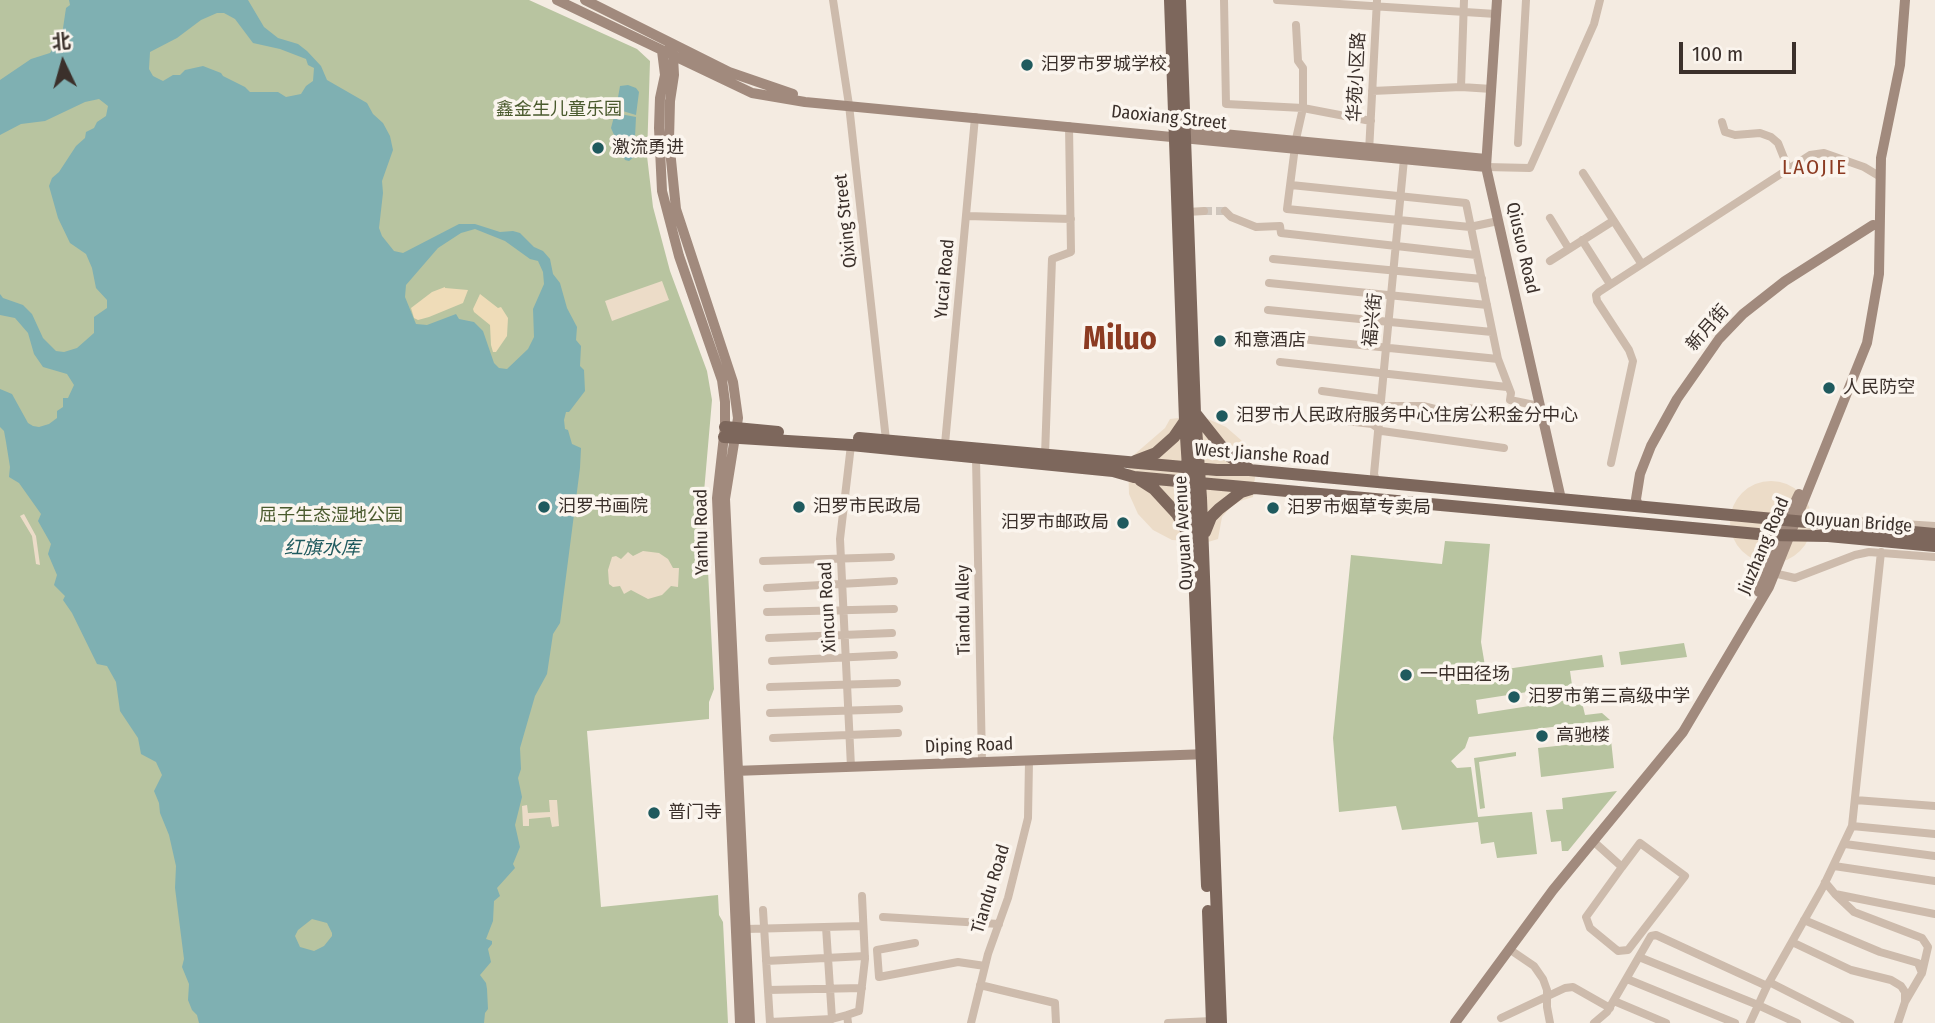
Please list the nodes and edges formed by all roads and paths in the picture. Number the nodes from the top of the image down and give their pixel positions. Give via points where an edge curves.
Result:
1 (557, 0) edge
2 (585, 0) edge
3 (834, 0) edge
4 (1170, 0) edge
5 (1180, 0) edge
6 (1224, 0) edge
7 (1277, 0) edge
8 (1464, 0) edge
9 (1497, 0) edge
10 (1526, 0) edge
11 (1600, 0) edge
12 (1903, 0) edge
13 (1376, 3) edge
14 (1463, 12) junction
15 (1496, 14) junction
16 (1296, 26) dead end
17 (666, 46) junction
18 (673, 56) junction
19 (699, 69) junction
20 (674, 75) junction
21 (1461, 87) junction
22 (1492, 89) junction
23 (1372, 91) junction
24 (849, 102) junction
25 (1303, 108) junction
26 (975, 117) junction
27 (1371, 121) junction
28 (1722, 122) dead end
29 (1069, 126) junction
30 (1179, 134) junction
31 (1518, 143) dead end
32 (1295, 144) junction
33 (1369, 151) junction
34 (1405, 159) junction
35 (1486, 163) junction
36 (1788, 168) junction
37 (1583, 173) dead end
38 (1877, 175) junction
39 (1291, 185) junction
40 (1401, 197) junction
41 (1204, 211) tunnel mouth
42 (1225, 211) tunnel mouth
43 (1187, 212) junction
44 (967, 216) junction
45 (1550, 218) dead end
46 (1071, 219) junction
47 (1398, 221) junction
48 (1498, 221) junction
49 (1613, 221) junction
50 (1873, 225) junction
51 (1470, 227) junction
52 (1582, 240) junction
53 (1396, 246) junction
54 (1569, 249) junction
55 (1476, 255) junction
56 (1273, 259) dead end
57 (1550, 261) dead end
58 (1641, 263) junction
59 (1394, 271) junction
60 (1482, 279) junction
61 (1269, 283) dead end
62 (1610, 284) junction
63 (1391, 296) junction
64 (1487, 305) junction
65 (1268, 310) dead end
66 (1388, 322) junction
67 (1492, 332) junction
68 (1281, 337) dead end
69 (1386, 347) junction
70 (1498, 359) junction
71 (1280, 362) dead end
72 (1384, 373) junction
73 (728, 381) junction
74 (1507, 387) junction
75 (1322, 391) dead end
76 (1380, 403) junction
77 (1539, 405) junction
78 (1190, 417) junction
79 (1321, 418) dead end
80 (1507, 419) dead end
81 (1378, 429) junction
82 (730, 433) junction
83 (886, 440) junction
84 (945, 444) junction
85 (851, 445) junction
86 (1504, 448) dead end
87 (1045, 455) junction
88 (976, 458) junction
89 (1135, 461) junction
90 (1611, 463) dead end
91 (1193, 468) junction
92 (1249, 470) junction
93 (1134, 477) junction
94 (1194, 482) junction
95 (1377, 482) junction
96 (1258, 487) junction
97 (1561, 499) junction
98 (1638, 506) junction
99 (1791, 522) junction
100 (1935, 526) edge
101 (1828, 531) junction
102 (1935, 534) edge
103 (1783, 536) junction
104 (1198, 542) junction
105 (1935, 546) edge
106 (1881, 552) junction
107 (891, 557) dead end
108 (1935, 557) edge
109 (841, 558) junction
110 (763, 561) dead end
111 (1770, 572) junction
112 (894, 581) dead end
113 (843, 585) junction
114 (767, 589) dead end
115 (894, 609) dead end
116 (844, 610) junction
117 (767, 612) dead end
118 (892, 633) dead end
119 (845, 635) junction
120 (769, 638) dead end
121 (894, 656) dead end
122 (846, 658) junction
123 (772, 661) dead end
124 (897, 683) dead end
125 (847, 684) junction
126 (770, 687) dead end
127 (899, 709) dead end
128 (848, 710) junction
129 (770, 713) dead end
130 (898, 733) dead end
131 (849, 734) junction
132 (773, 738) dead end
133 (1207, 754) junction
134 (1029, 761) junction
135 (982, 762) junction
136 (851, 768) junction
137 (733, 771) junction
138 (1855, 800) junction
139 (1935, 806) edge
140 (1852, 826) junction
141 (1935, 834) edge
142 (1593, 841) junction
143 (1845, 844) junction
144 (1935, 856) edge
145 (1833, 866) junction
146 (1622, 867) junction
147 (1935, 881) edge
148 (1825, 883) junction
149 (1835, 894) junction
150 (862, 896) dead end
151 (763, 910) dead end
152 (1935, 914) edge
153 (883, 917) dead end
154 (1804, 920) junction
155 (999, 924) junction
156 (863, 926) junction
157 (826, 927) junction
158 (764, 928) junction
159 (746, 929) junction
160 (1792, 942) junction
161 (915, 943) dead end
162 (1509, 948) junction
163 (865, 956) junction
164 (1639, 957) junction
165 (828, 958) junction
166 (766, 961) junction
167 (985, 966) junction
168 (1922, 973) junction
169 (1627, 979) junction
170 (1768, 984) junction
171 (980, 985) junction
172 (862, 988) junction
173 (830, 989) junction
174 (768, 990) junction
175 (1548, 996) junction
176 (1905, 1002) junction
177 (1758, 1004) junction
178 (1612, 1005) junction
179 (1501, 1018) dead end
180 (832, 1019) junction
181 (847, 1019) edge
182 (1648, 1020) edge
183 (1215, 1022) edge
184 (1599, 1022) edge
185 (740, 1023) edge
186 (750, 1023) edge
187 (770, 1023) edge
188 (971, 1023) edge
189 (1056, 1023) edge
190 (1168, 1023) edge
191 (1450, 1023) edge
192 (1455, 1023) edge
193 (1550, 1023) edge
194 (1665, 1023) edge
195 (1735, 1023) edge
196 (1751, 1023) edge
197 (1797, 1023) edge
198 (1850, 1023) edge
199 (1898, 1023) edge

1 - 17 street
2 - 17 street
3 - 24 street, Qixing Street
4 - 30 main road, Quyuan Avenue
5 - 30 main road, Quyuan Avenue
6 - 25 street via 1226,104
7 - 13 street
8 - 14 street
9 - 15 street, Qiusuo Road
10 - 31 street
11 - 35 street via 1594,24 1530,169
12 - 38 street, Jiuzhang Road via 1900,65
13 - 14 street
13 - 23 street, 华苑小区路
14 - 15 street
14 - 21 street
15 - 22 street, Qiusuo Road
16 - 25 street
17 - 18 street, Yanhu Road
17 - 24 street via 791,94
17 - 73 street, Yanhu Road via 659,128 662,191 679,256
18 - 19 street
18 - 20 street, Yanhu Road
19 - 20 street via 684,69
19 - 24 street via 752,93 805,102
20 - 73 street, Yanhu Road via 669,140 676,209
21 - 22 street
21 - 23 street
22 - 35 street, Qiusuo Road
23 - 27 street, 华苑小区路
24 - 26 street, Daoxiang Street
24 - 30 street
24 - 83 street, Qixing Street
25 - 27 street
25 - 32 street
26 - 29 street, Daoxiang Street
26 - 44 street, Yucai Road
27 - 33 street, 华苑小区路
28 - 36 street via 1725,132 1770,137 1778,143
29 - 30 street, Daoxiang Street
29 - 46 street
30 - 32 street, Daoxiang Street
30 - 43 main road, Quyuan Avenue
30 - 78 main road, Quyuan Avenue
32 - 33 street, Daoxiang Street
32 - 39 street
33 - 34 street, Daoxiang Street
33 - 35 street
34 - 35 street, Daoxiang Street
34 - 40 street, 福兴街
35 - 48 street, Qiusuo Road
36 - 38 street via 1810,155 1824,153
36 - 58 street
37 - 49 street
38 - 50 street, Jiuzhang Road
38 - 99 street, Jiuzhang Road via 1878,274 1867,343
39 - 40 street
39 - 47 street via 1287,209
40 - 47 street, 福兴街
40 - 51 street via 1465,203
41 - 43 street
42 - 53 street via 1256,227 1280,226 1282,233
43 - 78 main road, Quyuan Avenue
44 - 46 street
44 - 84 street, Yucai Road
45 - 54 street
46 - 87 street via 1071,252 1052,259
47 - 51 street
47 - 53 street, 福兴街
48 - 51 street
48 - 77 street, Qiusuo Road
49 - 52 street
49 - 58 street
50 - 98 street, 新月街 via 1785,281 1719,339 1651,446 1640,474
50 - 99 street, Jiuzhang Road via 1870,309 1862,342
51 - 55 street
52 - 54 street
52 - 62 street
53 - 55 street
53 - 59 street, 福兴街
54 - 57 street
55 - 60 street
56 - 59 street
58 - 62 street
59 - 60 street
59 - 63 street, 福兴街
60 - 64 street
61 - 63 street
62 - 90 street via 1596,295 1597,301 1633,360
63 - 64 street
63 - 66 street, 福兴街
64 - 67 street
65 - 66 street
66 - 67 street
66 - 69 street, 福兴街
67 - 70 street
68 - 69 street
69 - 70 street
69 - 72 street, 福兴街
70 - 74 street
71 - 72 street
72 - 74 street
72 - 76 street, 福兴街
73 - 82 street, Yanhu Road
74 - 77 street via 1510,400
75 - 76 street
76 - 80 street via 1443,411 1468,408
76 - 81 street, 福兴街
77 - 97 street, Qiusuo Road
78 - 89 main road via 1156,453
78 - 91 main road, Quyuan Avenue
78 - 92 main road
79 - 81 street via 1372,424
81 - 86 street
81 - 95 street, 福兴街
82 - 83 main road, West Jianshe Road
82 - 85 main road, West Jianshe Road
82 - 137 street, Yanhu Road via 717,498
83 - 84 main road, West Jianshe Road
84 - 87 main road, West Jianshe Road
85 - 88 main road, West Jianshe Road
85 - 109 street, Xincun Road
87 - 89 main road, West Jianshe Road
88 - 93 main road, West Jianshe Road
88 - 135 street, Tiandu Alley
89 - 91 main road, West Jianshe Road
91 - 92 main road, West Jianshe Road
91 - 94 main road, Quyuan Avenue
92 - 95 main road, West Jianshe Road
93 - 94 main road, West Jianshe Road
93 - 104 main road via 1154,488
94 - 96 main road, West Jianshe Road
94 - 104 main road, Quyuan Avenue
95 - 97 main road, West Jianshe Road
96 - 103 main road, West Jianshe Road
96 - 104 main road via 1241,492 1224,505 1211,517
97 - 98 main road, West Jianshe Road
98 - 99 main road, West Jianshe Road
99 - 100 street via 1819,517
99 - 101 main road, Quyuan Bridge
99 - 103 street, Jiuzhang Road
101 - 102 main road, Quyuan Bridge
101 - 103 main road, Quyuan Bridge
101 - 105 main road, Quyuan Bridge
103 - 111 street, Jiuzhang Road
104 - 133 main road, Quyuan Avenue
106 - 108 street
106 - 111 street via 1855,555 1795,578
106 - 138 street
107 - 109 street
109 - 110 street
109 - 113 street, Xincun Road
111 - 142 street, Jiuzhang Road via 1763,599 1683,732
111 - 191 street, Jiuzhang Road via 1678,728 1549,887
112 - 113 street
113 - 114 street
113 - 116 street, Xincun Road
115 - 116 street
116 - 117 street
116 - 119 street, Xincun Road
118 - 119 street
119 - 120 street
119 - 122 street, Xincun Road
121 - 122 street
122 - 123 street
122 - 125 street, Xincun Road
124 - 125 street
125 - 126 street
125 - 128 street, Xincun Road
127 - 128 street
128 - 129 street
128 - 131 street, Xincun Road
130 - 131 street
131 - 132 street
131 - 136 street, Xincun Road
133 - 134 street, Diping Road
133 - 183 main road, Quyuan Avenue
134 - 135 street, Diping Road
134 - 155 street, Tiandu Road via 1028,818
135 - 136 street, Diping Road
136 - 137 street, Diping Road
137 - 159 street, Yanhu Road
137 - 185 street, Yanhu Road
138 - 139 street
138 - 140 street
140 - 141 street
140 - 143 street
142 - 146 street
142 - 162 street, Jiuzhang Road
143 - 144 street
143 - 145 street
145 - 147 street
145 - 148 street
146 - 146 street via 1640,843 1685,876 1628,950 1618,951 1590,928 1586,917
148 - 149 street
148 - 154 street
149 - 152 street
149 - 168 street via 1854,912 1922,938 1928,947
150 - 156 street
151 - 158 street
153 - 155 street
154 - 160 street
154 - 168 street via 1880,953 1918,962
155 - 167 street, Tiandu Road
156 - 157 street
156 - 163 street
157 - 158 street
157 - 165 street
158 - 159 street
158 - 166 street
159 - 186 street, Yanhu Road
160 - 170 street
160 - 176 street via 1851,970 1891,980 1905,992
161 - 167 street via 877,950 879,977 958,962
162 - 175 street via 1534,966
162 - 192 street, Jiuzhang Road
163 - 165 street
163 - 172 street
164 - 169 street
164 - 170 street via 1648,939 1656,935
164 - 177 street
165 - 166 street
165 - 173 street
166 - 174 street
167 - 171 street, Tiandu Road
168 - 176 street
169 - 178 street
169 - 195 street
170 - 177 street
170 - 198 street
171 - 188 street, Tiandu Road
171 - 189 street via 1055,1003
172 - 173 street
172 - 181 street via 859,1011
173 - 174 street
173 - 180 street
174 - 187 street
175 - 178 street via 1573,987
175 - 179 street
175 - 193 street
176 - 199 street
177 - 196 street
177 - 197 street
178 - 182 street
178 - 184 street
180 - 181 street
180 - 187 street
182 - 194 street
183 - 190 street

